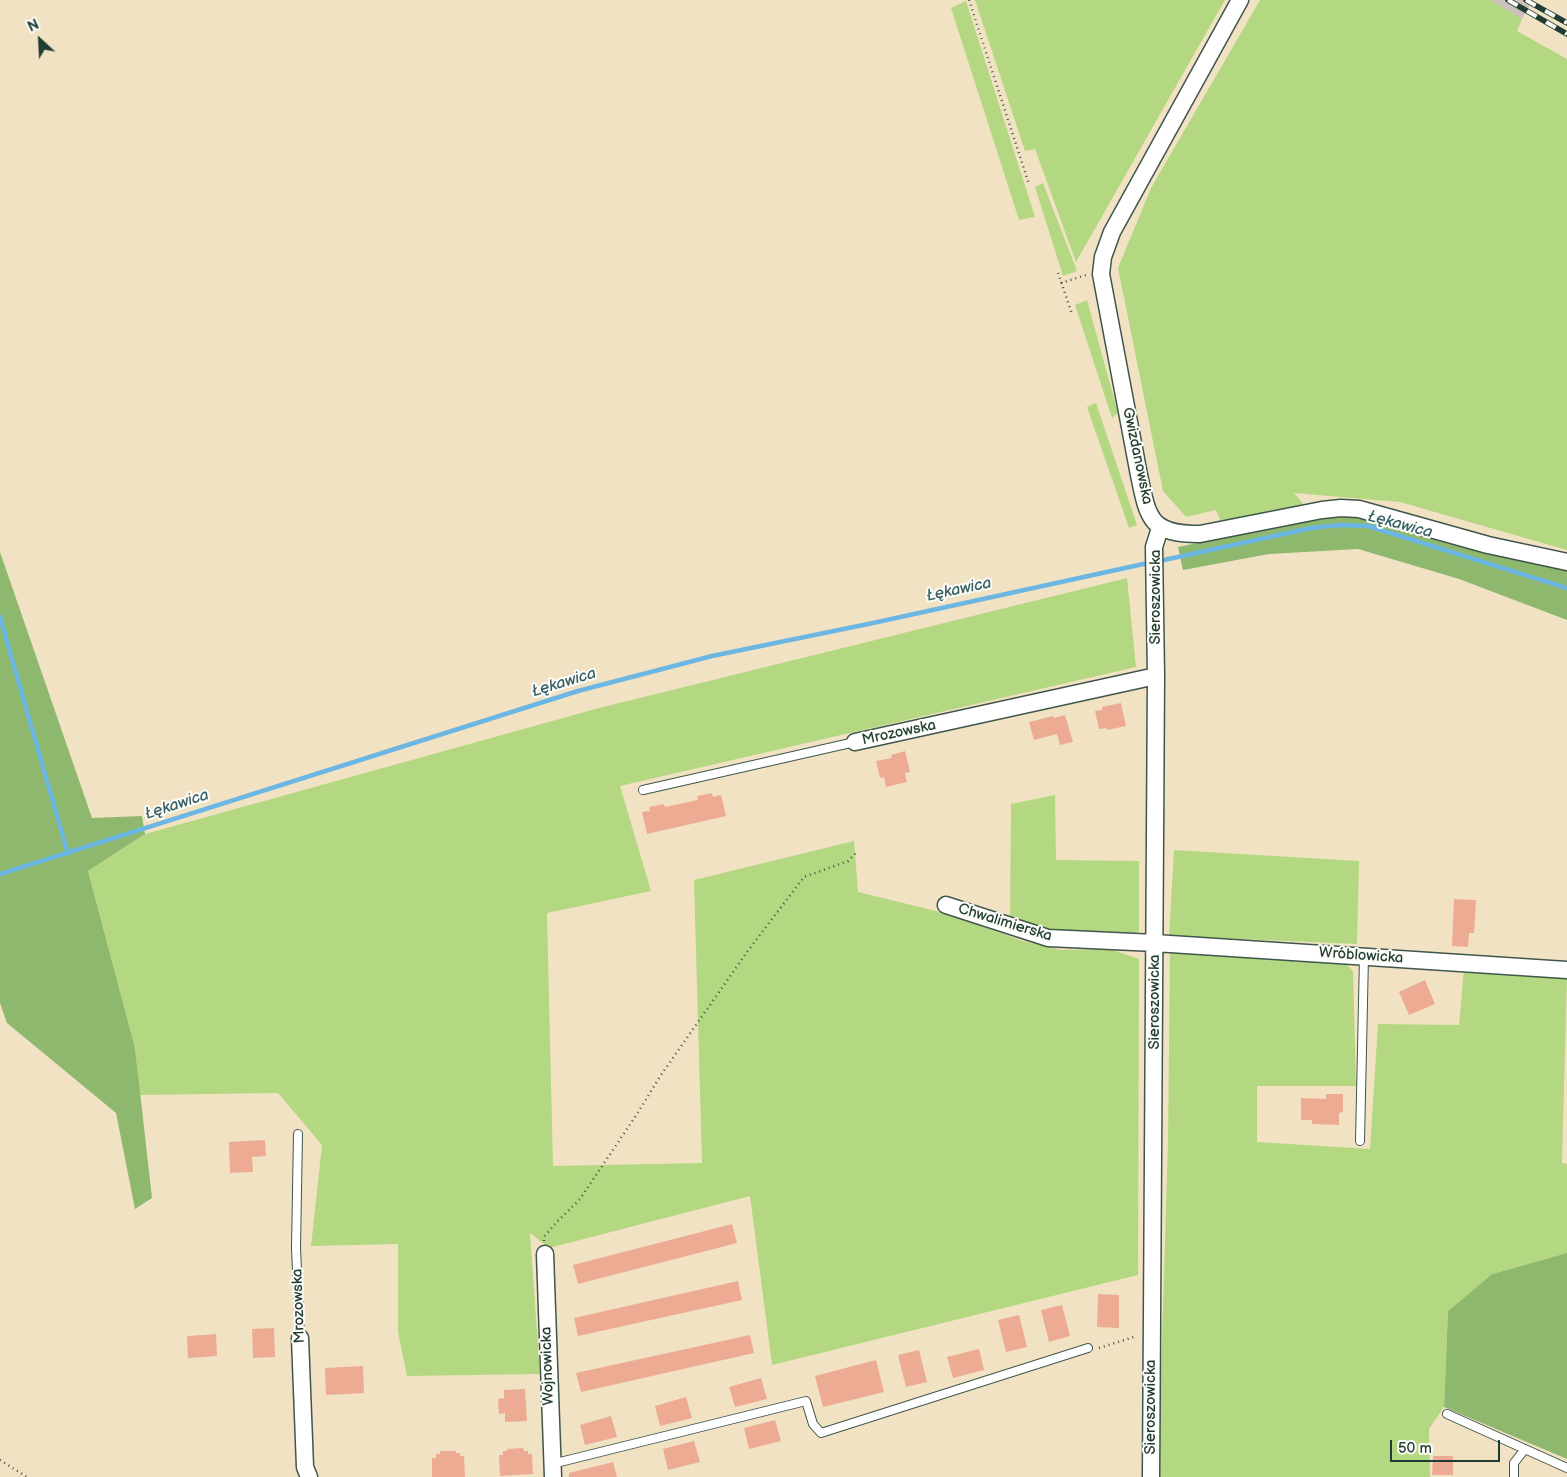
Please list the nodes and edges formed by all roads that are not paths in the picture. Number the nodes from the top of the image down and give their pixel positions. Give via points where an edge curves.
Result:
1 (1240, 0) edge
2 (1160, 528) junction
3 (1567, 562) edge
4 (1156, 676) junction
5 (855, 742) joint
6 (643, 790) dead end
7 (946, 905) dead end
8 (1155, 943) junction
9 (1364, 956) junction
10 (1567, 970) edge
11 (298, 1134) dead end
12 (1360, 1141) dead end
13 (545, 1254) dead end
14 (300, 1338) joint
15 (1088, 1348) road end
16 (1447, 1414) dead end
17 (1525, 1449) junction
18 (1567, 1468) edge
19 (552, 1471) edge
20 (309, 1477) edge
21 (1151, 1477) edge
22 (1514, 1477) edge

1 - 2 street, Gwizdanowska via 1112,232 1103,257 1101,274 1145,505
2 - 3 street via 1183,534 1200,534 1322,510 1359,509 1488,545
2 - 4 street, Sieroszowicka via 1154,547
4 - 5 street, Mrozowska
4 - 8 street, Sieroszowicka
5 - 6 lane, Mrozowska
7 - 8 street, Chwalimierska via 1048,938
8 - 9 street, Wróblowicka
8 - 21 street, Sieroszowicka
9 - 10 street, Wróblowicka
9 - 12 lane
11 - 14 lane, Mrozowska via 296,1248
13 - 19 street, Wojnowicka
14 - 20 street, Mrozowska via 305,1467
15 - 19 lane via 821,1433 813,1424 806,1401
16 - 17 lane
17 - 18 lane
17 - 22 lane via 1514,1463

